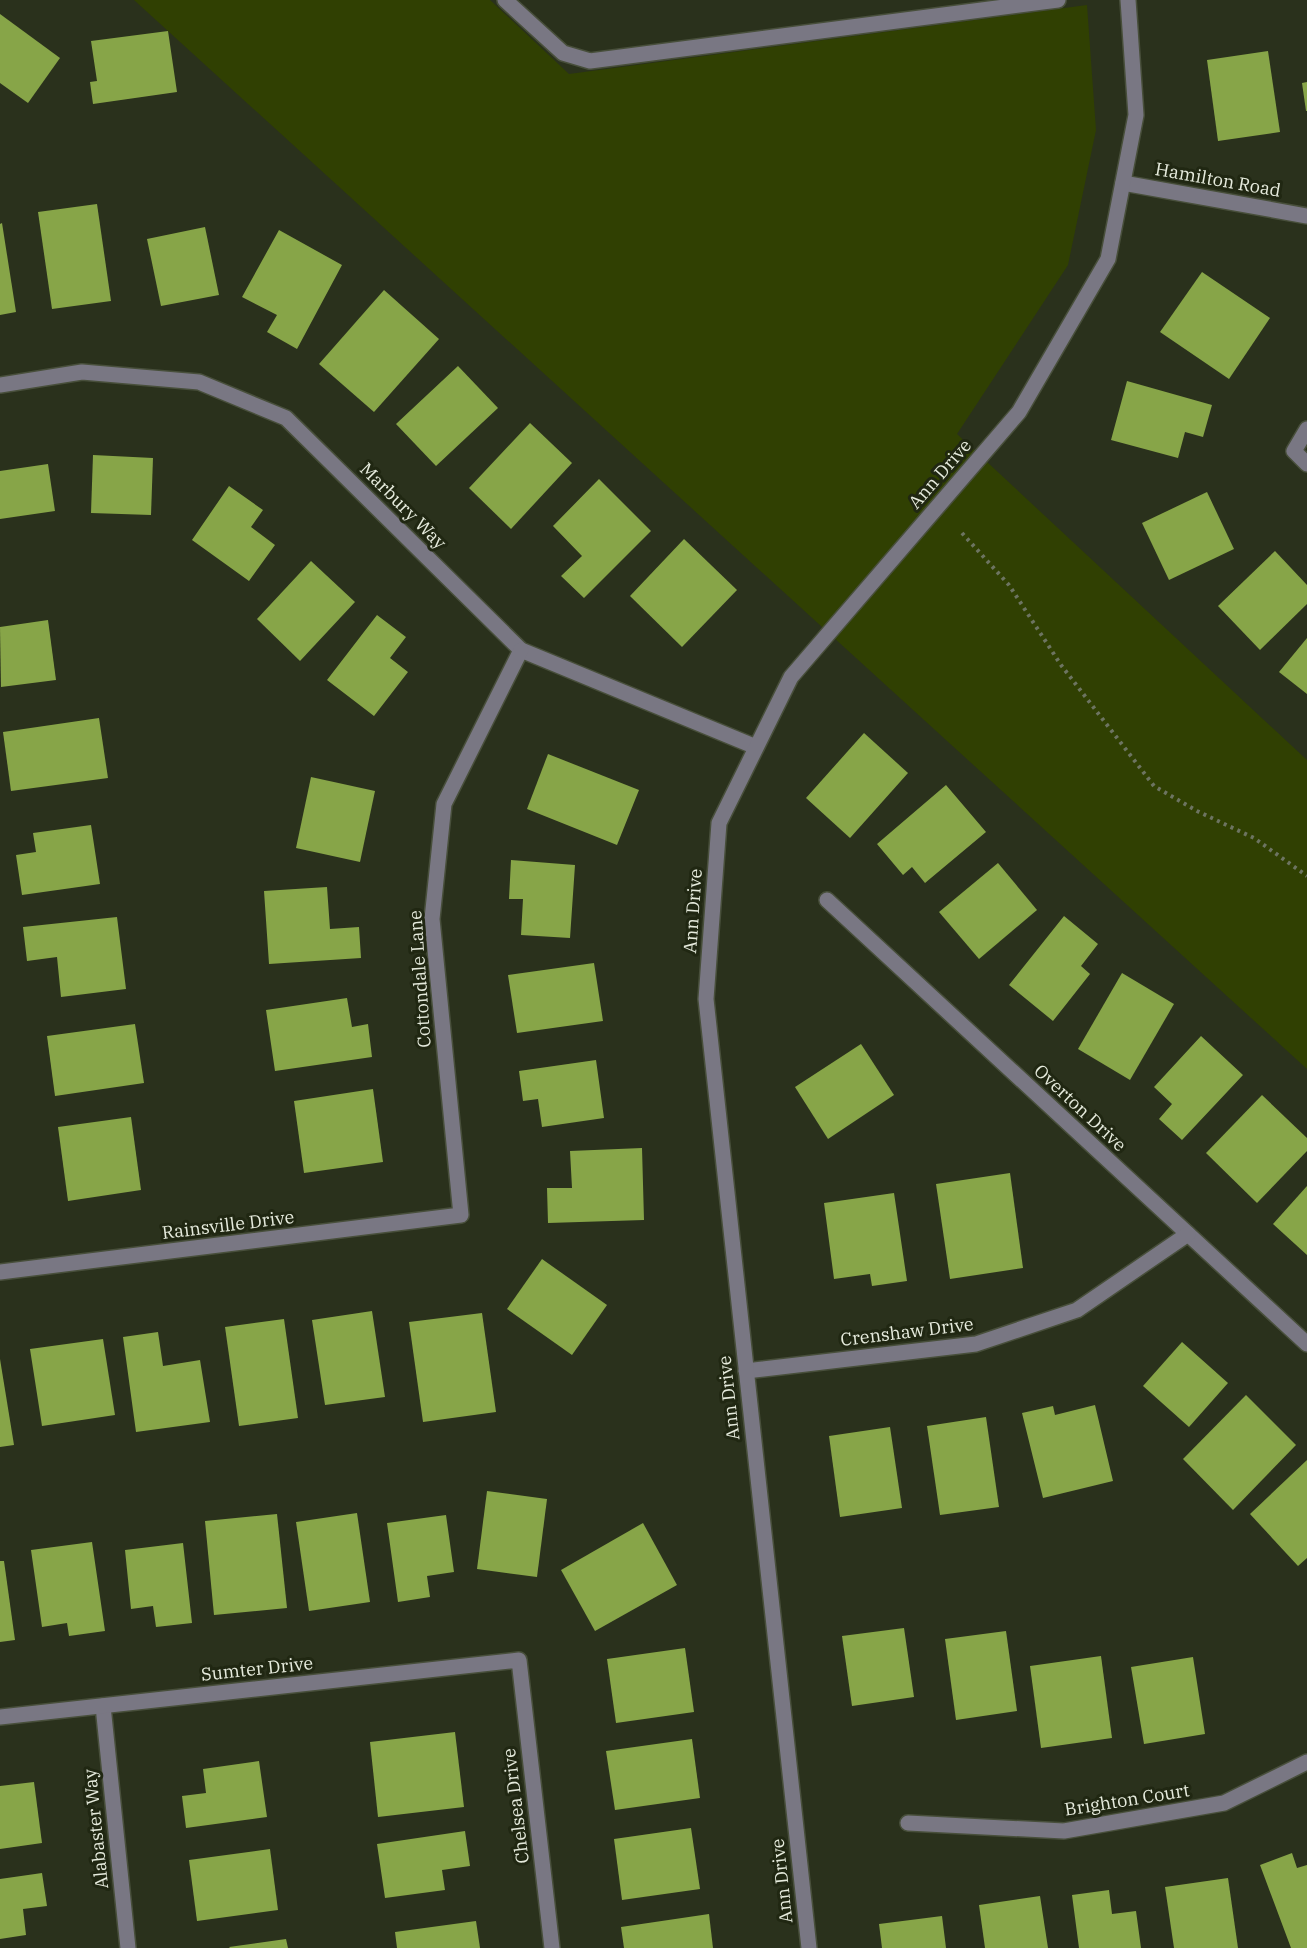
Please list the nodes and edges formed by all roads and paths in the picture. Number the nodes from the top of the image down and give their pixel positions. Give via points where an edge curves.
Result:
1 (505, 0) edge
2 (1058, 0) edge
3 (1128, 0) edge
4 (1123, 183) junction
5 (1307, 216) edge
6 (0, 385) edge
7 (1307, 429) edge
8 (1307, 464) edge
9 (962, 533) dead end
10 (521, 650) junction
11 (756, 747) junction
12 (1307, 876) edge
13 (827, 900) dead end
14 (461, 1215) joint
15 (1188, 1234) junction
16 (0, 1272) edge
17 (1307, 1344) edge
18 (746, 1371) junction
19 (519, 1660) joint
20 (103, 1706) junction
21 (0, 1717) edge
22 (1307, 1762) edge
23 (908, 1823) dead end
24 (128, 1948) edge
25 (552, 1948) edge
26 (809, 1948) edge

1 - 2 street via 563,53 590,61
3 - 4 street, Ann Drive via 1136,115
4 - 5 street, Hamilton Road
4 - 11 street, Ann Drive via 1108,260 1019,412 791,677
6 - 10 street, Marbury Way via 82,372 199,382 286,418
7 - 8 street via 1294,452
9 - 12 path via 1009,585 1061,665 1154,786 1254,838
10 - 11 street, Marbury Way
10 - 14 street, Cottondale Lane via 444,804 434,896 432,919
11 - 18 street, Ann Drive via 719,823 706,999
13 - 15 street, Overton Drive
14 - 16 street, Rainsville Drive
15 - 17 street, Overton Drive
15 - 18 street, Crenshaw Drive via 1077,1310 976,1344
18 - 26 street, Ann Drive
19 - 20 street, Sumter Drive
19 - 25 street, Chelsea Drive
20 - 21 street, Sumter Drive
20 - 24 street, Alabaster Way
22 - 23 street, Brighton Court via 1224,1803 1064,1831

